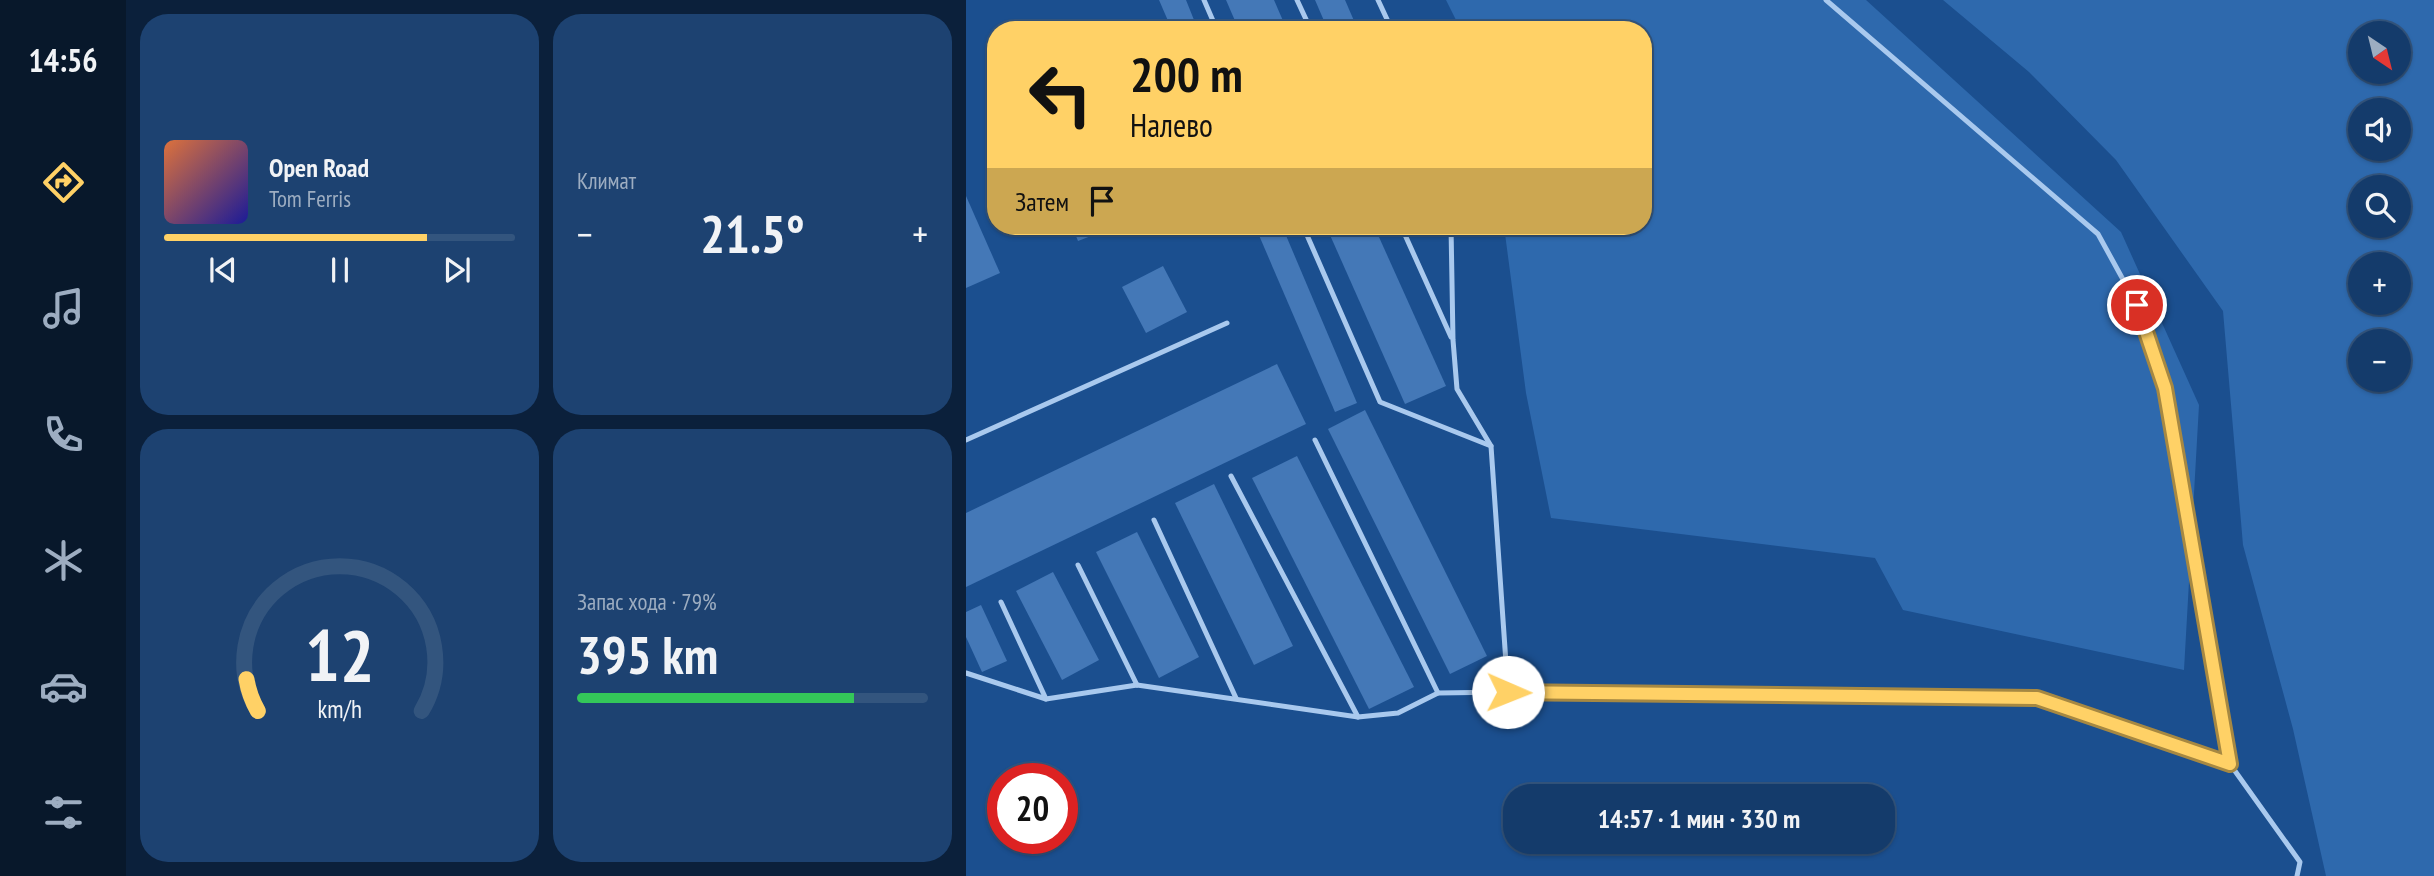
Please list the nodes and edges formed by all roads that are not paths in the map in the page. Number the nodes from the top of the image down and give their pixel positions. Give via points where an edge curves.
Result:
1 (1204, 0) edge
2 (1297, 0) edge
3 (1378, 0) edge
4 (1826, 0) edge
5 (1213, 21) edge
6 (1307, 21) edge
7 (1388, 21) edge
8 (1307, 235) edge
9 (1405, 235) edge
10 (1451, 235) edge
11 (1227, 323) dead end
12 (1452, 340) junction
13 (966, 440) edge
14 (1315, 440) dead end
15 (1491, 446) junction
16 (1231, 475) dead end
17 (1154, 520) dead end
18 (1078, 565) dead end
19 (1000, 602) dead end
20 (966, 673) edge
21 (1137, 685) junction
22 (1508, 692) junction
23 (1438, 693) junction
24 (1236, 698) junction
25 (1046, 699) junction
26 (1358, 718) junction
27 (2230, 764) junction
28 (2297, 876) edge

1 - 5 lane
2 - 6 lane
3 - 7 lane
4 - 27 lane via 2098,234 2137,305 2165,388
8 - 15 lane via 1380,402
9 - 12 lane
10 - 12 lane
11 - 13 lane
12 - 15 lane via 1458,389
14 - 23 lane
15 - 22 lane
16 - 26 lane
17 - 24 lane
18 - 21 lane
19 - 25 lane
20 - 25 lane
21 - 24 lane
21 - 25 lane
22 - 23 lane
22 - 27 lane via 2037,698
23 - 26 lane via 1398,713
24 - 26 lane
27 - 28 lane via 2300,862

